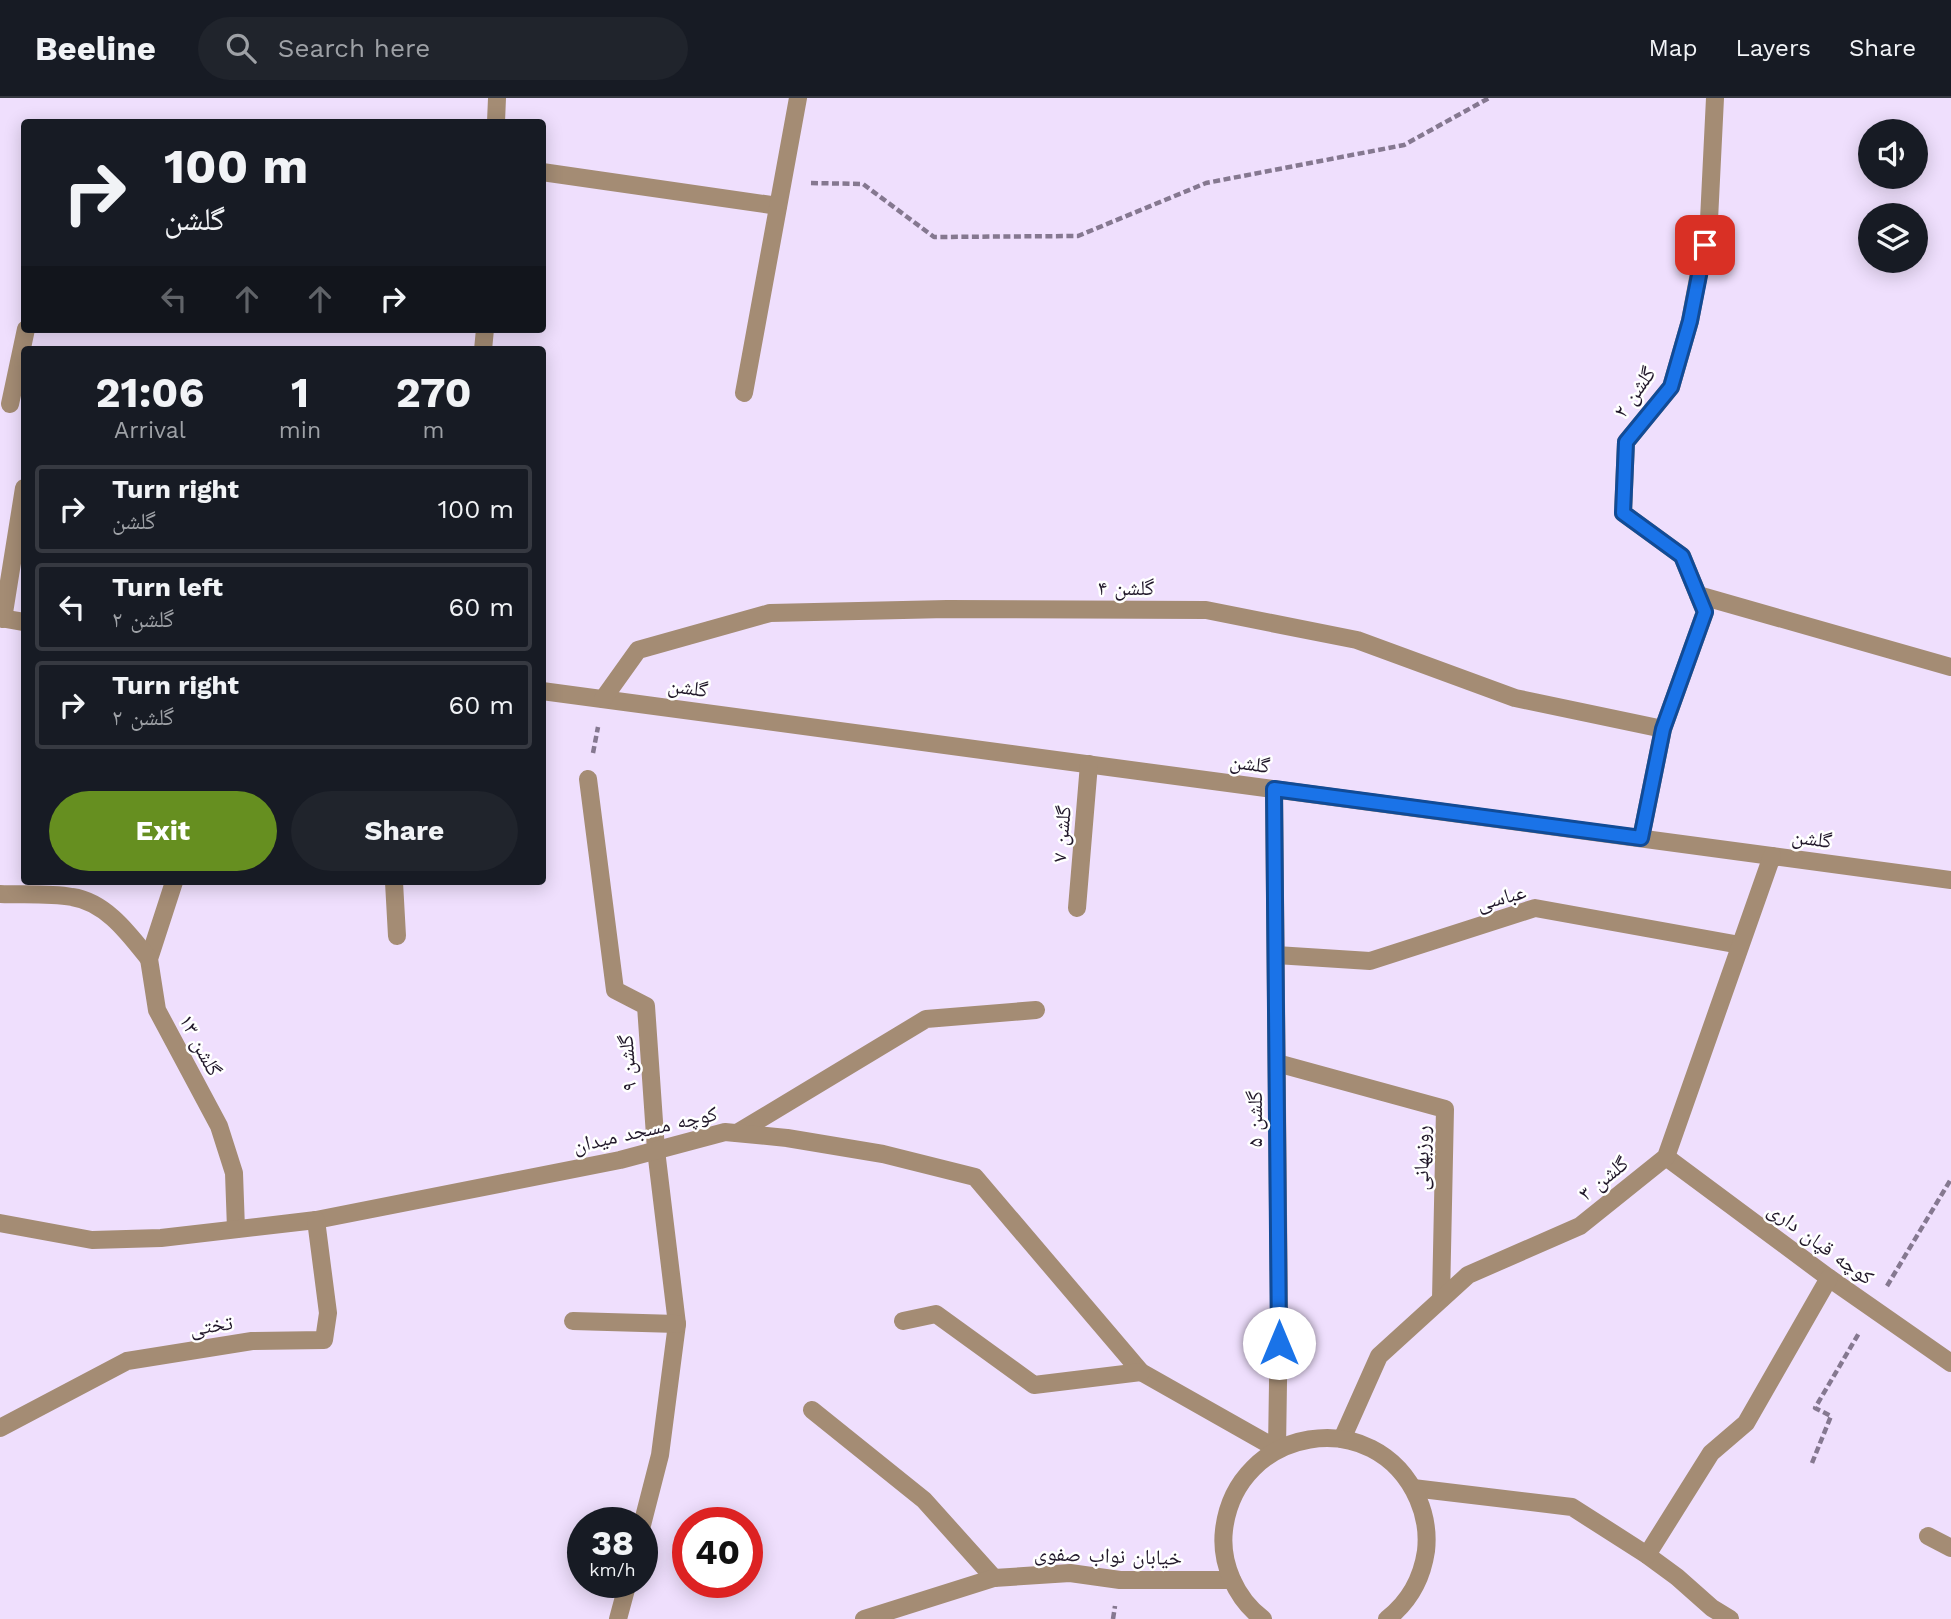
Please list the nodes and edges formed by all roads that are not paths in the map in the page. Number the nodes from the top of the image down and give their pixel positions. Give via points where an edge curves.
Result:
1 (497, 98) edge
2 (798, 98) edge
3 (1715, 98) edge
4 (496, 119) edge
5 (546, 173) edge
6 (778, 206) junction
7 (21, 356) edge
8 (744, 393) dead end
9 (12, 406) edge
10 (21, 506) edge
11 (1698, 595) junction
12 (2, 619) edge
13 (21, 622) edge
14 (1951, 667) edge
15 (546, 692) edge
16 (603, 699) junction
17 (1663, 729) junction
18 (1089, 764) junction
19 (588, 779) road end
20 (1274, 789) junction
21 (1641, 838) junction
22 (1772, 856) junction
23 (1951, 880) edge
24 (173, 885) edge
25 (394, 885) edge
26 (0, 894) edge
27 (1077, 908) dead end
28 (397, 936) dead end
29 (1740, 945) junction
30 (1276, 955) junction
31 (149, 959) junction
32 (1036, 1010) dead end
33 (1277, 1063) junction
34 (737, 1133) junction
35 (656, 1150) junction
36 (1666, 1157) junction
37 (316, 1220) junction
38 (0, 1223) edge
39 (236, 1228) junction
40 (1829, 1278) junction
41 (1441, 1299) junction
42 (573, 1321) dead end
43 (903, 1321) dead end
44 (677, 1324) junction
45 (1951, 1363) edge
46 (1141, 1372) junction
47 (812, 1410) dead end
48 (0, 1428) edge
49 (1342, 1439) junction
50 (1277, 1449) junction
51 (1413, 1488) junction
52 (647, 1507) edge
53 (1928, 1536) dead end
54 (1951, 1548) edge
55 (1647, 1555) junction
56 (994, 1578) junction
57 (1232, 1580) junction
58 (624, 1598) edge
59 (1708, 1613) edge
60 (618, 1619) edge
61 (864, 1619) edge
62 (1263, 1619) edge
63 (1387, 1619) edge
64 (1730, 1619) edge

1 - 4 street
2 - 6 street
3 - 11 street, گلشن ۲ via 1709,219 1690,321 1671,387 1626,442 1623,513 1682,556
5 - 6 street
6 - 8 street
7 - 9 street
10 - 12 street
11 - 14 street
11 - 17 street, گلشن ۲ via 1705,612
12 - 13 street
15 - 16 street, گلشن
16 - 17 street, گلشن ۴ via 638,650 771,613 1206,610 1357,640 1515,698
16 - 18 street, گلشن
17 - 21 street, گلشن ۲
18 - 20 street, گلشن
18 - 27 street, گلشن ۷
19 - 35 street, گلشن ۹ via 615,990 646,1006
20 - 21 street, گلشن
20 - 30 street, گلشن ۵
21 - 22 street, گلشن
22 - 23 street, گلشن
22 - 29 street
24 - 31 street, گلشن ۱۳
25 - 28 street
26 - 31 street via 75,897 104,911
29 - 30 street, عباسی via 1535,908 1370,961
29 - 36 street
30 - 33 street, گلشن ۵
31 - 39 street, گلشن ۱۳ via 157,1010 219,1126 234,1173
32 - 34 street via 926,1019
33 - 41 street, روزبهانی via 1446,1109
33 - 50 street, گلشن ۵
34 - 35 street, کوچه مسجد میدان
34 - 46 street, کوچه مسجد میدان via 883,1153 975,1177
35 - 37 street, کوچه مسجد میدان
35 - 44 street, گلشن ۹
36 - 40 street, کوچه قپان داری
36 - 41 street, گلشن ۳ via 1580,1226 1468,1275
37 - 39 street, کوچه مسجد میدان
37 - 48 street, تختی via 328,1313 324,1340 252,1341 127,1362
38 - 39 street, کوچه مسجد میدان via 92,1240 160,1238
40 - 45 street, کوچه قپان داری
40 - 55 street via 1746,1423 1711,1452
41 - 49 street, گلشن ۳ via 1379,1356
42 - 44 street
43 - 46 street via 936,1314 1034,1385
44 - 52 street, گلشن ۹ via 660,1455
46 - 50 street, کوچه مسجد میدان
47 - 56 street via 924,1500
49 - 50 street via 1320,1437
49 - 51 street via 1382,1456
50 - 57 street via 1259,1461 1233,1495 1223,1538
51 - 55 street via 1572,1507
51 - 63 street via 1426,1524 1424,1564 1408,1599
53 - 54 street
55 - 59 street via 1677,1577
56 - 57 street, خیابان نواب صفوی via 1070,1573 1119,1580
56 - 61 street, خیابان نواب صفوی
57 - 62 street
58 - 60 street
59 - 64 street

